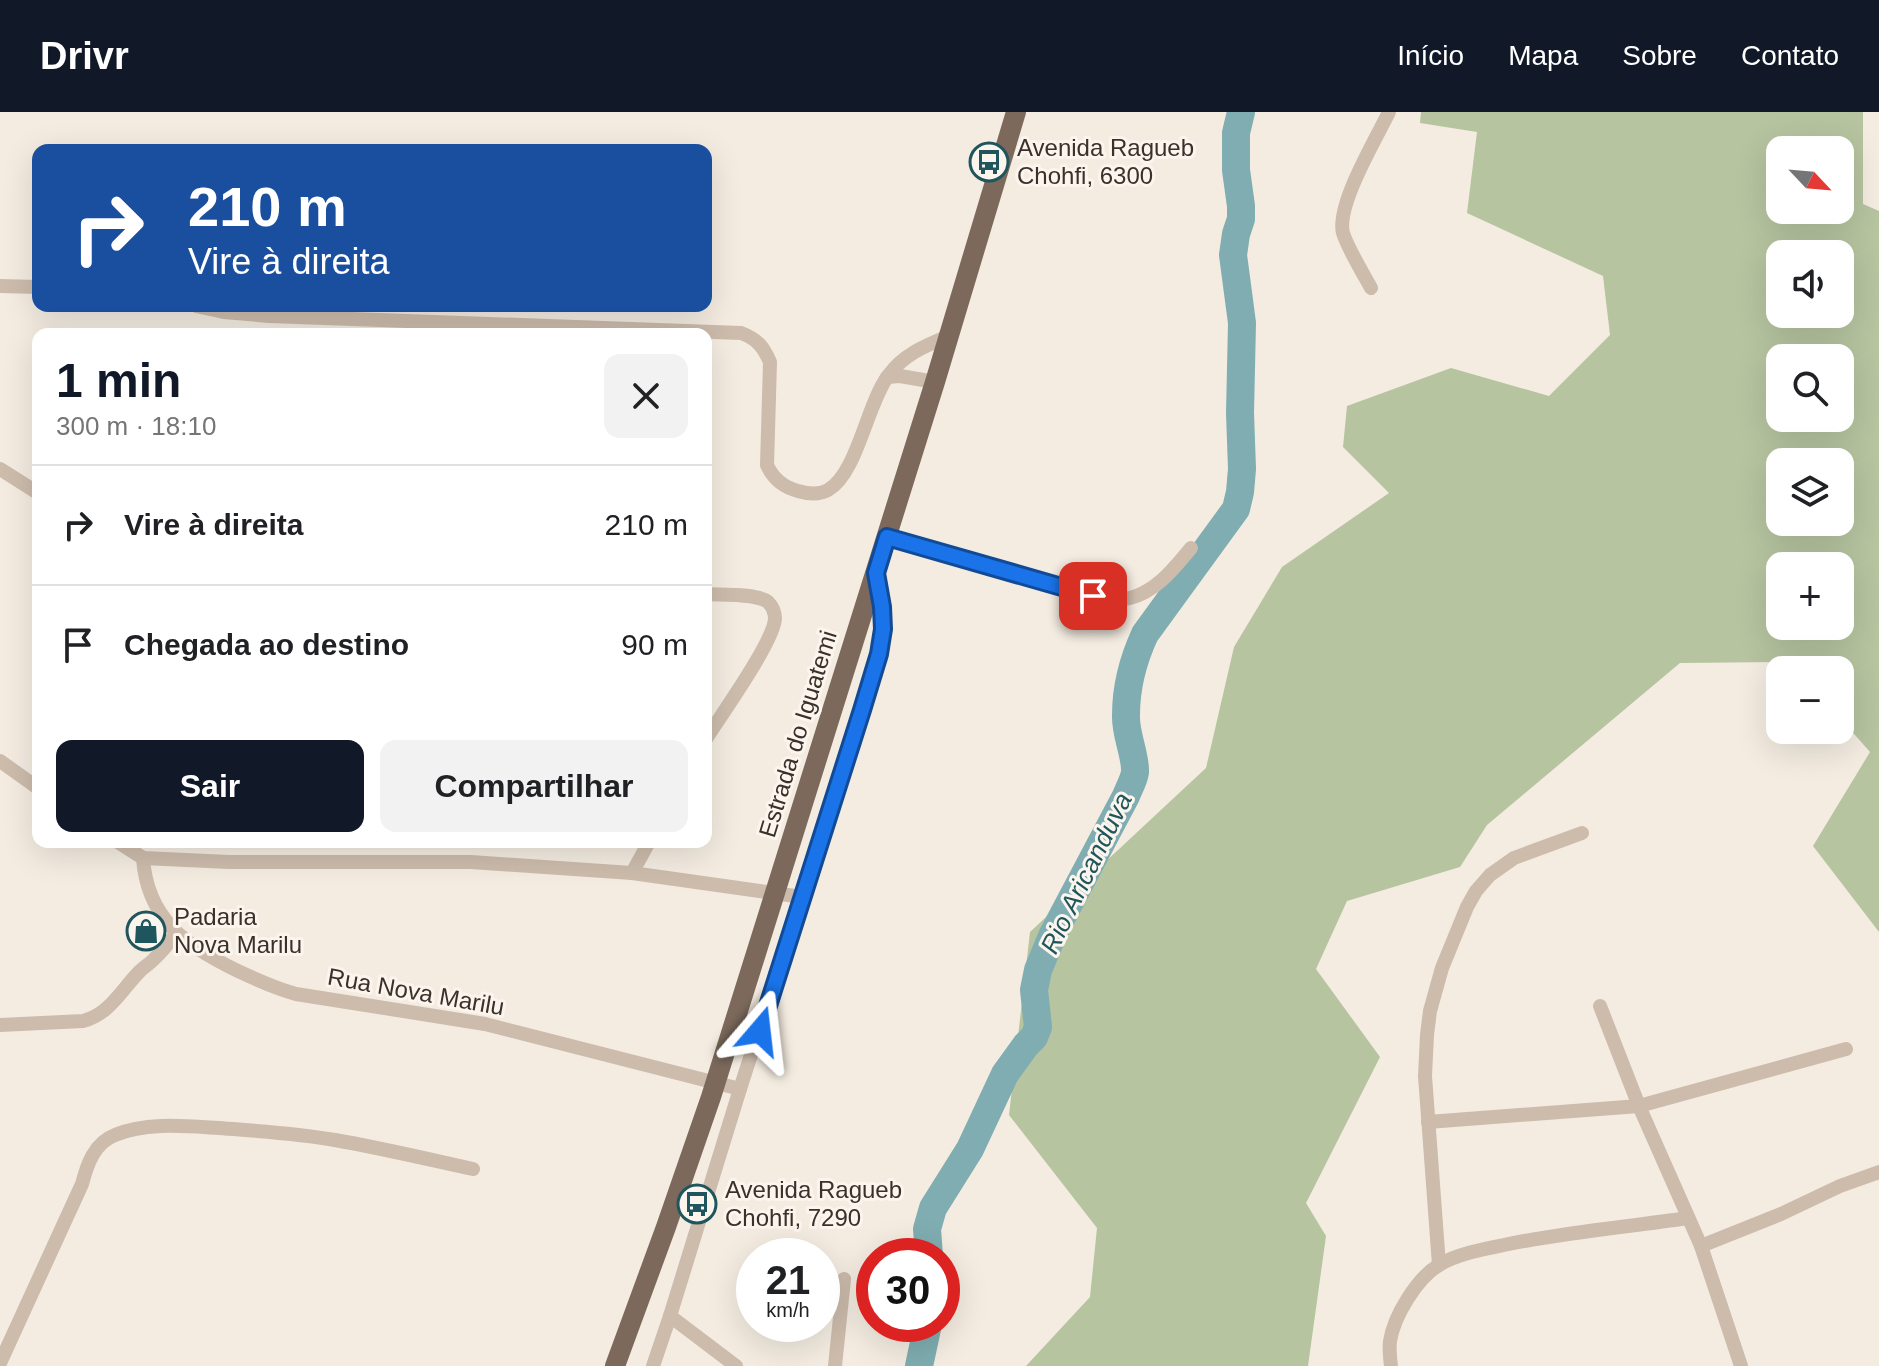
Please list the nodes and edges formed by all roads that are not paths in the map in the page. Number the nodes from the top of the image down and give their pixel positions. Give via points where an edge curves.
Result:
1 (1016, 112) edge
2 (1389, 112) edge
3 (0, 286) edge
4 (32, 287) edge
5 (1371, 288) dead end
6 (224, 312) edge
7 (602, 328) edge
8 (712, 332) edge
9 (949, 336) junction
10 (887, 377) junction
11 (935, 382) junction
12 (0, 469) edge
13 (32, 489) edge
14 (887, 537) junction
15 (1191, 548) dead end
16 (876, 573) junction
17 (712, 594) edge
18 (712, 729) edge
19 (0, 761) edge
20 (32, 784) edge
21 (1582, 833) dead end
22 (127, 848) edge
23 (646, 848) edge
24 (143, 858) junction
25 (632, 873) junction
26 (773, 894) junction
27 (802, 897) junction
28 (176, 934) junction
29 (1600, 1006) dead end
30 (0, 1025) edge
31 (1846, 1049) dead end
32 (715, 1083) junction
33 (740, 1089) junction
34 (1639, 1106) junction
35 (1428, 1122) junction
36 (473, 1169) dead end
37 (1879, 1172) edge
38 (1688, 1218) junction
39 (1701, 1246) junction
40 (1439, 1265) junction
41 (844, 1279) dead end
42 (670, 1316) junction
43 (0, 1363) edge
44 (615, 1366) edge
45 (653, 1366) edge
46 (736, 1366) edge
47 (835, 1366) edge
48 (1391, 1366) edge
49 (1741, 1366) edge

1 - 9 main road, Estrada do Iguatemi
2 - 5 street via 1342,219
3 - 4 street
6 - 7 street
8 - 10 street via 741,333 764,346 771,377 767,465 778,482 803,493 828,490 838,482
9 - 10 street via 915,350
9 - 11 main road, Estrada do Iguatemi
10 - 11 street
11 - 14 main road, Estrada do Iguatemi
12 - 13 street
14 - 15 street via 1064,589 1121,600 1152,588
14 - 16 main road, Estrada do Iguatemi
16 - 26 main road, Estrada do Iguatemi
16 - 27 street via 883,629 879,654
17 - 18 street via 761,598 775,618 760,653
19 - 20 street
21 - 35 street via 1504,864 1467,907 1430,1011
22 - 24 street
23 - 25 street
24 - 25 street via 471,862
24 - 28 street, Rua Nova Marilu via 155,904
25 - 26 street
26 - 27 street
26 - 32 main road, Estrada do Iguatemi
27 - 33 street
28 - 30 street via 92,1019
28 - 32 street, Rua Nova Marilu via 211,958 296,994 485,1024
29 - 34 street
31 - 34 street
32 - 33 street, Rua Nova Marilu
32 - 44 main road, Estrada do Iguatemi
33 - 42 street
34 - 35 street
34 - 38 street
35 - 40 street
36 - 43 street via 276,1132 165,1126 115,1135 88,1164
37 - 39 street
38 - 39 street
38 - 40 street via 1540,1237 1478,1250
39 - 49 street
40 - 48 street via 1398,1316 1390,1342
41 - 47 street
42 - 45 street
42 - 46 street

